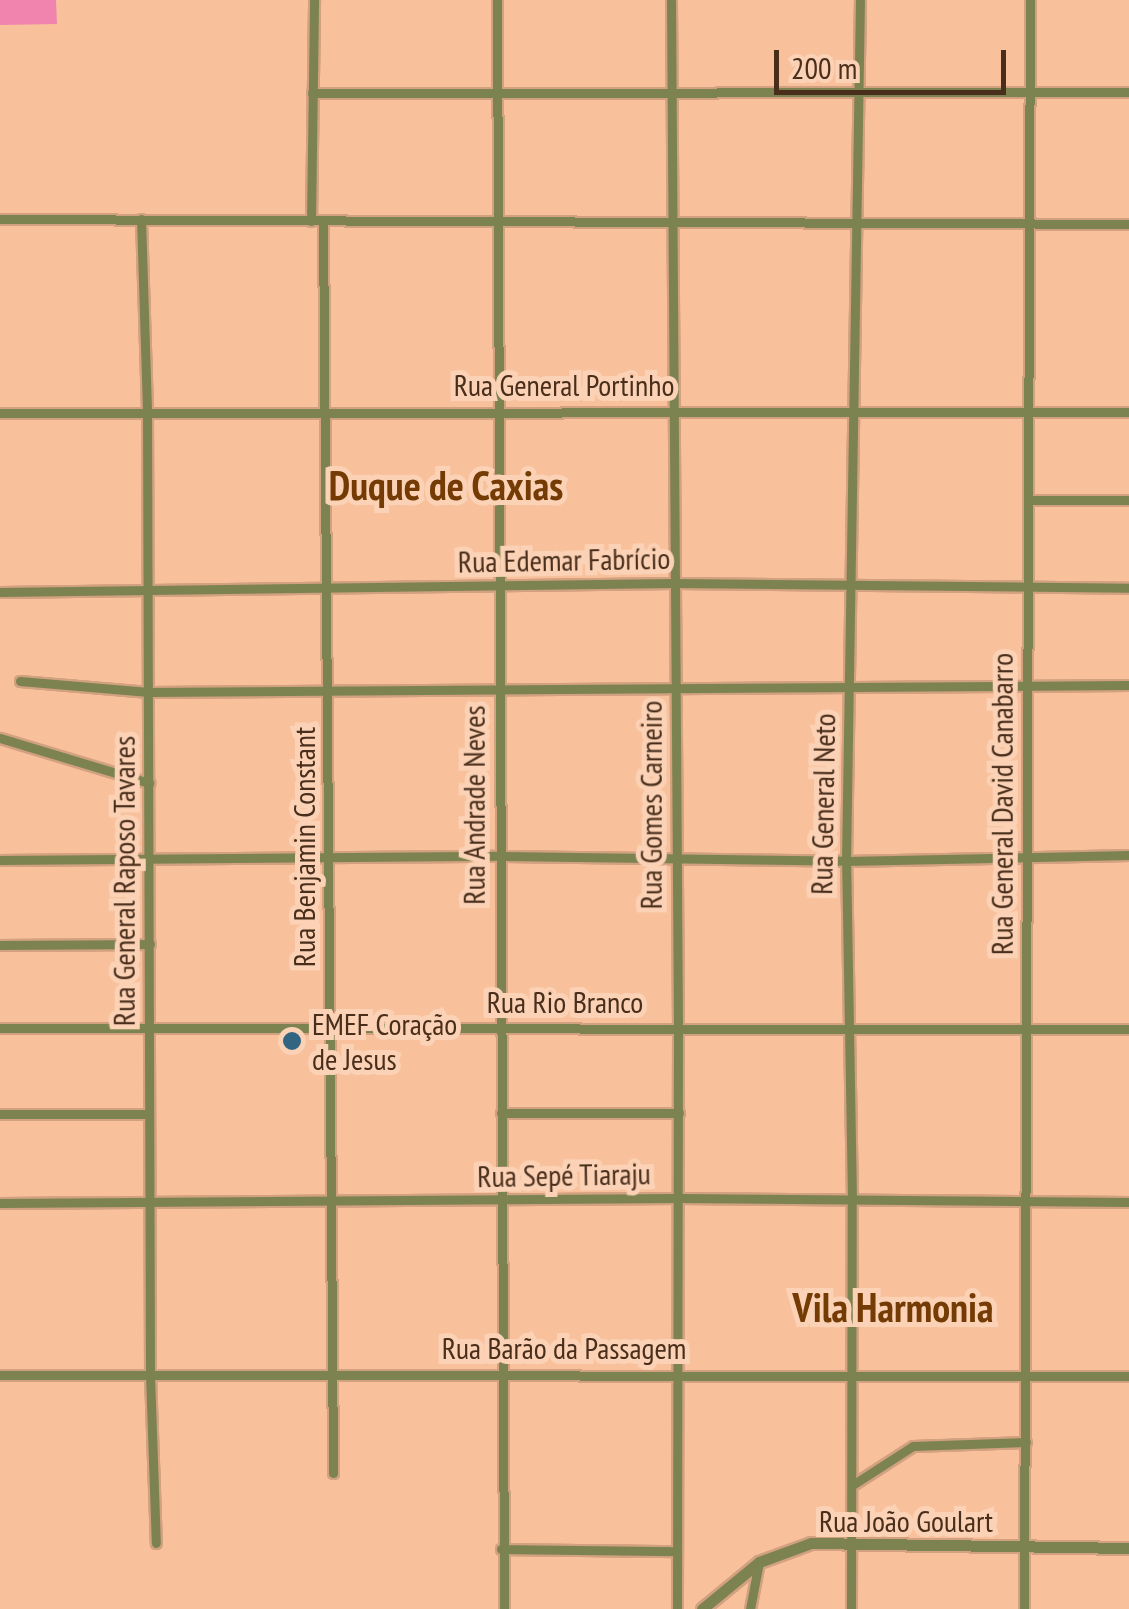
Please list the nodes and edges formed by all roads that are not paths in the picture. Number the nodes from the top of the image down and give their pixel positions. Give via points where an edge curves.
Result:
1 (314, 0) edge
2 (497, 0) edge
3 (671, 0) edge
4 (860, 0) edge
5 (1030, 0) edge
6 (1030, 91) junction
7 (856, 92) junction
8 (1129, 92) edge
9 (312, 93) junction
10 (674, 94) junction
11 (500, 95) junction
12 (0, 219) edge
13 (141, 219) junction
14 (311, 221) junction
15 (323, 221) junction
16 (500, 222) junction
17 (674, 222) junction
18 (854, 222) junction
19 (1027, 223) junction
20 (1129, 224) edge
21 (326, 410) junction
22 (498, 410) junction
23 (676, 410) junction
24 (850, 410) junction
25 (1028, 410) junction
26 (147, 412) junction
27 (1129, 412) edge
28 (0, 413) edge
29 (1028, 500) junction
30 (1129, 500) edge
31 (674, 583) junction
32 (849, 583) junction
33 (498, 587) junction
34 (1028, 587) junction
35 (327, 588) junction
36 (1129, 588) edge
37 (0, 592) edge
38 (148, 592) junction
39 (20, 681) dead end
40 (1026, 685) junction
41 (1129, 685) edge
42 (850, 687) junction
43 (498, 688) junction
44 (675, 689) junction
45 (329, 690) junction
46 (149, 692) junction
47 (0, 738) edge
48 (149, 784) junction
49 (1129, 855) edge
50 (499, 856) junction
51 (330, 857) junction
52 (1027, 857) junction
53 (148, 858) junction
54 (675, 858) junction
55 (0, 860) edge
56 (846, 861) junction
57 (150, 944) junction
58 (0, 945) edge
59 (330, 1026) junction
60 (500, 1026) junction
61 (148, 1027) junction
62 (0, 1028) edge
63 (678, 1028) junction
64 (850, 1028) junction
65 (1129, 1029) edge
66 (1026, 1030) junction
67 (502, 1113) junction
68 (679, 1113) junction
69 (0, 1114) edge
70 (150, 1114) junction
71 (678, 1198) junction
72 (852, 1199) junction
73 (501, 1200) junction
74 (1025, 1201) junction
75 (151, 1202) junction
76 (331, 1202) junction
77 (1129, 1202) edge
78 (0, 1203) edge
79 (677, 1373) junction
80 (852, 1373) junction
81 (329, 1374) junction
82 (500, 1374) junction
83 (0, 1375) edge
84 (150, 1376) junction
85 (1026, 1376) junction
86 (1129, 1376) edge
87 (1026, 1442) junction
88 (334, 1473) dead end
89 (854, 1484) junction
90 (156, 1543) dead end
91 (852, 1544) junction
92 (1024, 1547) junction
93 (1129, 1548) edge
94 (501, 1549) junction
95 (676, 1551) junction
96 (758, 1562) junction
97 (504, 1609) edge
98 (677, 1609) edge
99 (702, 1609) edge
100 (750, 1609) edge
101 (850, 1609) edge
102 (1024, 1609) edge

1 - 9 street
2 - 11 street, Rua Andrade Neves
3 - 10 street, Rua Gomes Carneiro
4 - 7 street, Rua General Neto
5 - 6 street, Rua General David Canabarro
6 - 7 street
6 - 8 street
6 - 19 street, Rua General David Canabarro
7 - 10 street
7 - 18 street, Rua General Neto
9 - 11 street
9 - 14 street
10 - 11 street
10 - 17 street, Rua Gomes Carneiro
11 - 16 street, Rua Andrade Neves
12 - 13 street
13 - 14 street
13 - 26 street, Rua General Raposo Tavares
14 - 15 street
15 - 16 street
15 - 21 street, Rua Benjamin Constant
16 - 17 street
16 - 22 street, Rua Andrade Neves
17 - 18 street
17 - 23 street, Rua Gomes Carneiro
18 - 19 street
18 - 24 street, Rua General Neto
19 - 20 street
19 - 25 street, Rua General David Canabarro
21 - 22 street, Rua General Portinho
21 - 26 street, Rua General Portinho
21 - 35 street, Rua Benjamin Constant
22 - 23 street, Rua General Portinho
22 - 33 street, Rua Andrade Neves
23 - 24 street, Rua General Portinho
23 - 31 street, Rua Gomes Carneiro
24 - 25 street, Rua General Portinho
24 - 32 street, Rua General Neto
25 - 27 street, Rua General Portinho
25 - 29 street, Rua General David Canabarro
26 - 28 street, Rua General Portinho
26 - 38 street, Rua General Raposo Tavares
29 - 30 street
29 - 34 street, Rua General David Canabarro
31 - 32 street, Rua Edemar Fabrício
31 - 33 street, Rua Edemar Fabrício
31 - 44 street, Rua Gomes Carneiro
32 - 34 street, Rua Edemar Fabrício
32 - 42 street, Rua General Neto
33 - 35 street, Rua Edemar Fabrício
33 - 43 street, Rua Andrade Neves
34 - 36 street, Rua Edemar Fabrício
34 - 40 street, Rua General David Canabarro
35 - 38 street, Rua Edemar Fabrício
35 - 45 street, Rua Benjamin Constant
37 - 38 street, Rua Edemar Fabrício
38 - 46 street, Rua General Raposo Tavares
39 - 46 street
40 - 41 street
40 - 42 street
40 - 52 street, Rua General David Canabarro
42 - 44 street
42 - 56 street, Rua General Neto
43 - 44 street
43 - 45 street
43 - 50 street, Rua Andrade Neves
44 - 54 street, Rua Gomes Carneiro
45 - 46 street
45 - 51 street, Rua Benjamin Constant
46 - 48 street, Rua General Raposo Tavares
47 - 48 street
48 - 53 street, Rua General Raposo Tavares
49 - 52 street
50 - 51 street
50 - 54 street
50 - 60 street, Rua Andrade Neves
51 - 53 street
51 - 59 street, Rua Benjamin Constant
52 - 56 street
52 - 66 street, Rua General David Canabarro
53 - 55 street
53 - 57 street, Rua General Raposo Tavares
54 - 56 street
54 - 63 street, Rua Gomes Carneiro
56 - 64 street, Rua General Neto
57 - 58 street
57 - 61 street, Rua General Raposo Tavares
59 - 60 street, Rua Rio Branco
59 - 61 street, Rua Rio Branco
59 - 76 street, Rua Benjamin Constant
60 - 63 street, Rua Rio Branco
60 - 67 street, Rua Andrade Neves
61 - 62 street, Rua Rio Branco
61 - 70 street, Rua General Raposo Tavares
63 - 64 street, Rua Rio Branco
63 - 68 street, Rua Gomes Carneiro
64 - 66 street, Rua Rio Branco
64 - 72 street, Rua General Neto
65 - 66 street, Rua Rio Branco
66 - 74 street, Rua General David Canabarro
67 - 68 street
67 - 73 street, Rua Andrade Neves
68 - 71 street, Rua Gomes Carneiro
69 - 70 street
70 - 75 street, Rua General Raposo Tavares
71 - 72 street, Rua Sepé Tiaraju
71 - 73 street, Rua Sepé Tiaraju
71 - 79 street, Rua Gomes Carneiro
72 - 74 street, Rua Sepé Tiaraju
72 - 80 street, Rua General Neto
73 - 76 street, Rua Sepé Tiaraju
73 - 82 street, Rua Andrade Neves
74 - 77 street, Rua Sepé Tiaraju
74 - 85 street, Rua General David Canabarro
75 - 76 street, Rua Sepé Tiaraju
75 - 78 street, Rua Sepé Tiaraju
75 - 84 street, Rua General Raposo Tavares
76 - 81 street, Rua Benjamin Constant
79 - 80 street, Rua Barão da Passagem
79 - 82 street, Rua Barão da Passagem
79 - 95 street, Rua Gomes Carneiro
80 - 85 street, Rua Barão da Passagem
80 - 89 street, Rua General Neto
81 - 82 street, Rua Barão da Passagem
81 - 84 street, Rua Barão da Passagem
81 - 88 street, Rua Benjamin Constant
82 - 94 street, Rua Andrade Neves
83 - 84 street, Rua Barão da Passagem
84 - 90 street, Rua General Raposo Tavares
85 - 86 street, Rua Barão da Passagem
85 - 87 street, Rua General David Canabarro
87 - 89 street via 913,1446
87 - 92 street, Rua General David Canabarro
89 - 91 street, Rua General Neto
91 - 92 street, Rua João Goulart
91 - 96 street, Rua João Goulart via 811,1544
91 - 101 street, Rua General Neto
92 - 93 street, Rua João Goulart
92 - 102 street, Rua General David Canabarro
94 - 95 street
94 - 97 street, Rua Andrade Neves
95 - 98 street, Rua Gomes Carneiro
96 - 99 street, Rua João Goulart
96 - 100 street

